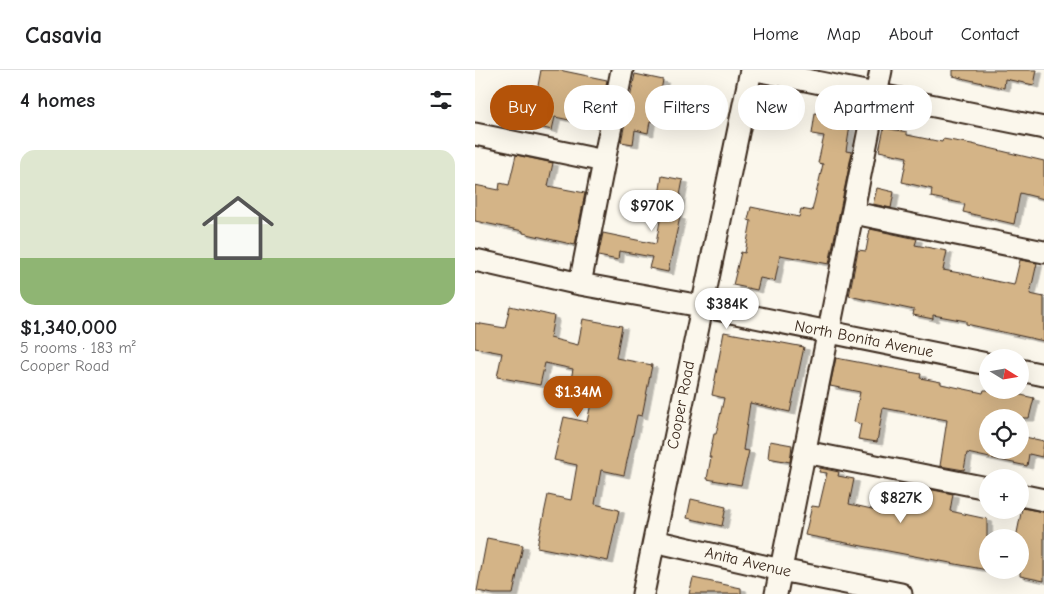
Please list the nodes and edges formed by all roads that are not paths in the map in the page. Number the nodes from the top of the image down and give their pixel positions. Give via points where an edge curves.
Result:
1 (622, 70) edge
2 (751, 70) edge
3 (756, 70) edge
4 (881, 70) edge
5 (832, 85) edge
6 (878, 85) edge
7 (932, 105) edge
8 (1044, 128) edge
9 (870, 130) edge
10 (475, 134) edge
11 (604, 161) junction
12 (854, 213) junction
13 (1044, 252) edge
14 (475, 260) edge
15 (581, 284) junction
16 (701, 306) junction
17 (829, 332) junction
18 (979, 362) edge
19 (1029, 372) edge
20 (1044, 375) edge
21 (805, 452) junction
22 (979, 486) edge
23 (1029, 497) edge
24 (1044, 500) edge
25 (654, 541) junction
26 (781, 570) junction
27 (643, 594) edge
28 (776, 594) edge
29 (901, 594) edge

1 - 11 street
2 - 16 street, Cooper Road
3 - 5 street
4 - 6 street
7 - 8 street
9 - 12 street
10 - 11 street
11 - 15 street
12 - 13 street
12 - 17 street
14 - 15 street, North Bonita Avenue
15 - 16 street, North Bonita Avenue
16 - 17 street, North Bonita Avenue
16 - 25 street, Cooper Road
17 - 18 street, North Bonita Avenue
17 - 21 street
19 - 20 street
21 - 22 street
21 - 26 street
23 - 24 street
25 - 26 street, Anita Avenue
25 - 27 street, Cooper Road
26 - 28 street
26 - 29 street, Anita Avenue

